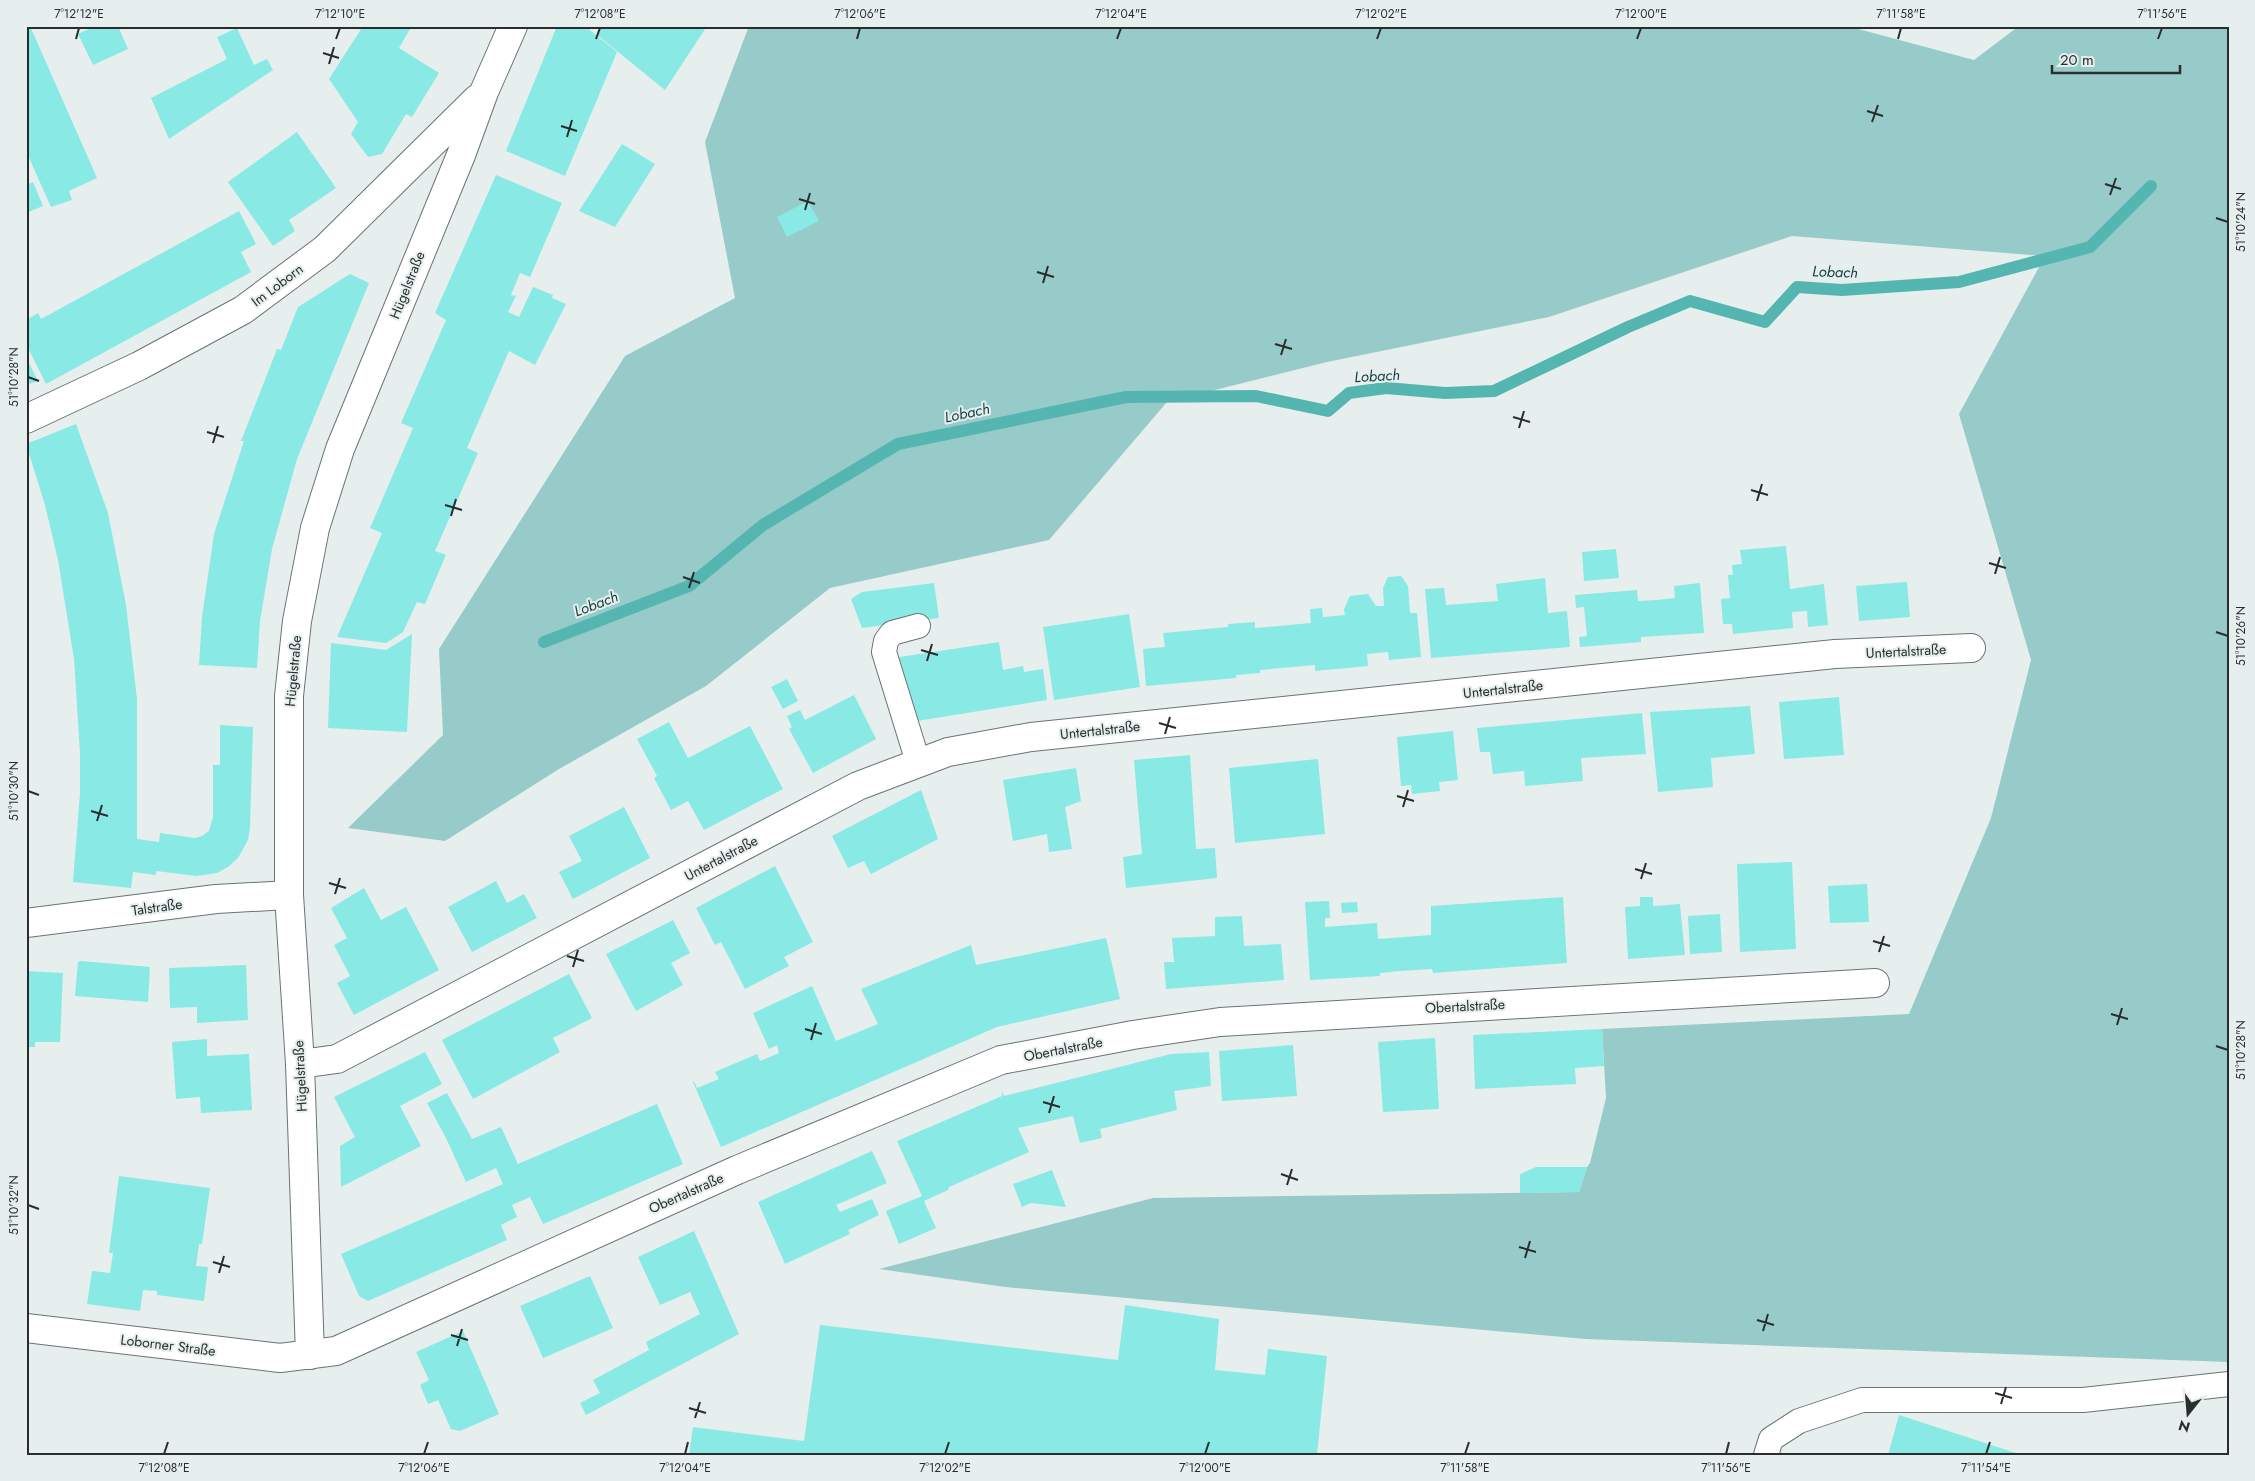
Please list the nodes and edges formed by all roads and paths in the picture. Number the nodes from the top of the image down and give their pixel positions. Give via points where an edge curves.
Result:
1 (513, 26) edge
2 (484, 92) junction
3 (26, 419) edge
4 (918, 626) dead end
5 (1971, 648) dead end
6 (918, 762) junction
7 (289, 895) junction
8 (26, 923) edge
9 (1875, 983) dead end
10 (300, 1064) junction
11 (26, 1328) edge
12 (310, 1355) junction
13 (2229, 1384) edge
14 (1766, 1455) edge

1 - 2 street, Hügelstraße
2 - 3 street, Im Loborn via 325,249 243,310 139,366
2 - 7 street, Hügelstraße via 340,449 315,528 297,621 289,696
4 - 6 lane via 892,633 884,652
5 - 6 street, Untertalstraße via 1835,654 1040,736 948,752
6 - 10 street, Untertalstraße via 858,786 337,1059
7 - 8 street, Talstraße via 216,899
7 - 10 street, Hügelstraße
9 - 12 street, Obertalstraße via 1220,1022 1001,1060 737,1170 336,1351
10 - 12 street, Hügelstraße
11 - 12 street, Loborner Straße via 280,1358
13 - 14 lane via 2083,1400 1862,1400 1799,1421 1771,1439

